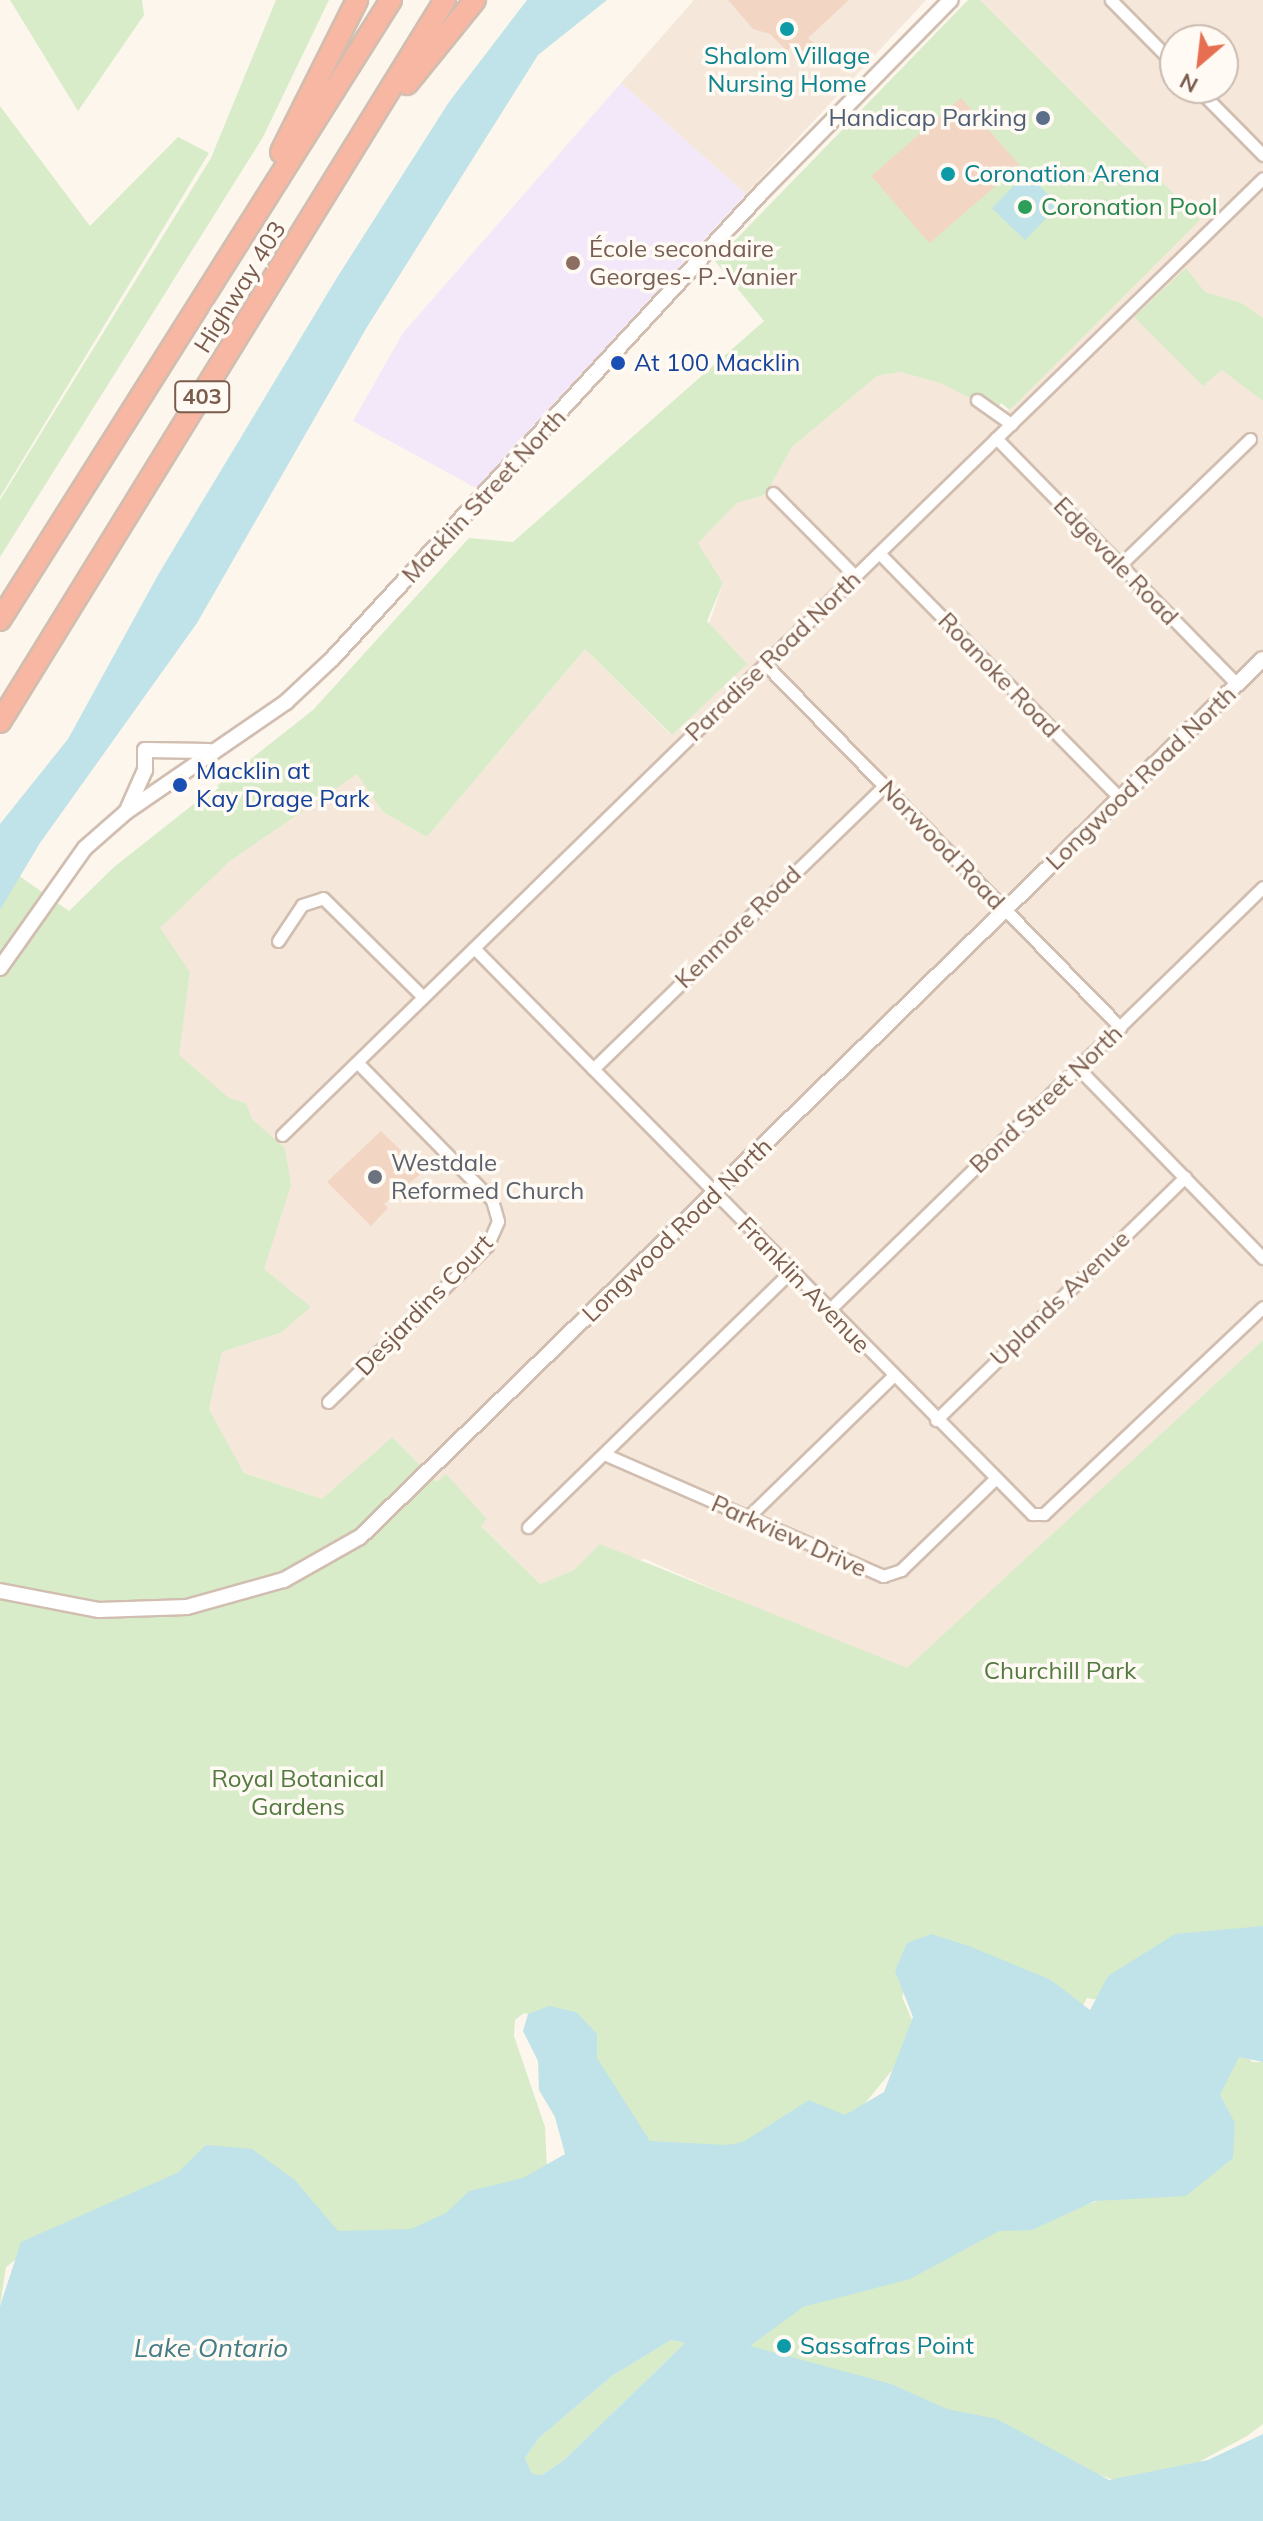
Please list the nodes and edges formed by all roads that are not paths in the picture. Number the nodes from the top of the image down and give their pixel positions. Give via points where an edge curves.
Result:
1 (357, 0) edge
2 (391, 0) edge
3 (445, 0) edge
4 (475, 0) edge
5 (951, 0) edge
6 (1111, 0) edge
7 (1159, 49) edge
8 (1213, 104) edge
9 (364, 137) junction
10 (1263, 155) edge
11 (1263, 178) edge
12 (238, 238) junction
13 (977, 400) dead end
14 (1011, 424) junction
15 (996, 438) junction
16 (1250, 439) dead end
17 (773, 493) dead end
18 (879, 553) junction
19 (1120, 565) junction
20 (855, 576) junction
21 (0, 620) edge
22 (1263, 659) edge
23 (765, 664) junction
24 (1237, 684) junction
25 (0, 722) edge
26 (220, 748) junction
27 (884, 786) junction
28 (1120, 798) junction
29 (126, 812) junction
30 (1263, 887) edge
31 (1005, 910) junction
32 (278, 941) dead end
33 (474, 948) junction
34 (0, 968) edge
35 (423, 997) junction
36 (1120, 1027) junction
37 (357, 1062) junction
38 (1078, 1068) junction
39 (593, 1069) junction
40 (282, 1135) dead end
41 (1185, 1177) junction
42 (714, 1194) junction
43 (1263, 1258) edge
44 (791, 1271) junction
45 (1263, 1307) edge
46 (829, 1310) junction
47 (893, 1376) junction
48 (328, 1402) dead end
49 (936, 1420) junction
50 (604, 1454) junction
51 (994, 1480) junction
52 (748, 1517) junction
53 (528, 1527) dead end
54 (0, 1591) edge

1 - 12 highway
2 - 12 highway, Highway 403 / 403
3 - 9 highway, Highway 403 / 403
4 - 9 highway
5 - 26 street, Macklin Street North via 762,192 333,658 286,702
6 - 7 street
8 - 10 street
9 - 25 highway, Highway 403 / 403
11 - 14 street, Paradise Road North
12 - 21 highway, Highway 403 / 403
13 - 14 street
14 - 15 street, Paradise Road North
15 - 18 street, Paradise Road North
15 - 19 street, Edgevale Road
16 - 19 street
17 - 20 street
18 - 20 street, Paradise Road North
18 - 28 street, Roanoke Road
19 - 24 street, Edgevale Road
20 - 23 street, Paradise Road North
22 - 24 street, Longwood Road North
23 - 27 street, Norwood Road
23 - 33 street, Paradise Road North
24 - 28 street, Longwood Road North
26 - 29 street, Macklin Street North
26 - 29 street via 195,754 145,750 145,770
27 - 31 street, Norwood Road
27 - 39 street, Kenmore Road
28 - 31 street, Longwood Road North
29 - 34 street, Macklin Street North via 76,859
30 - 36 street, Bond Street North
31 - 36 street, Norwood Road
31 - 42 street, Longwood Road North
32 - 35 street via 302,905 323,898
33 - 35 street, Paradise Road North
33 - 39 street, Franklin Avenue
35 - 37 street, Paradise Road North
36 - 38 street, Bond Street North
37 - 40 street, Paradise Road North
37 - 48 street, Desjardins Court via 492,1200 498,1221 487,1246
38 - 41 street
38 - 46 street, Bond Street North
39 - 42 street, Franklin Avenue
41 - 43 street
41 - 49 street, Uplands Avenue
42 - 44 street, Franklin Avenue
42 - 54 street, Longwood Road North via 391,1509 324,1560 246,1594 157,1611 99,1610
44 - 46 street, Franklin Avenue
44 - 50 street
45 - 51 street, Franklin Avenue via 1037,1516
46 - 47 street, Franklin Avenue
47 - 49 street, Franklin Avenue
47 - 52 street
49 - 51 street, Franklin Avenue
50 - 52 street, Parkview Drive
50 - 53 street
51 - 52 street, Parkview Drive via 889,1575

